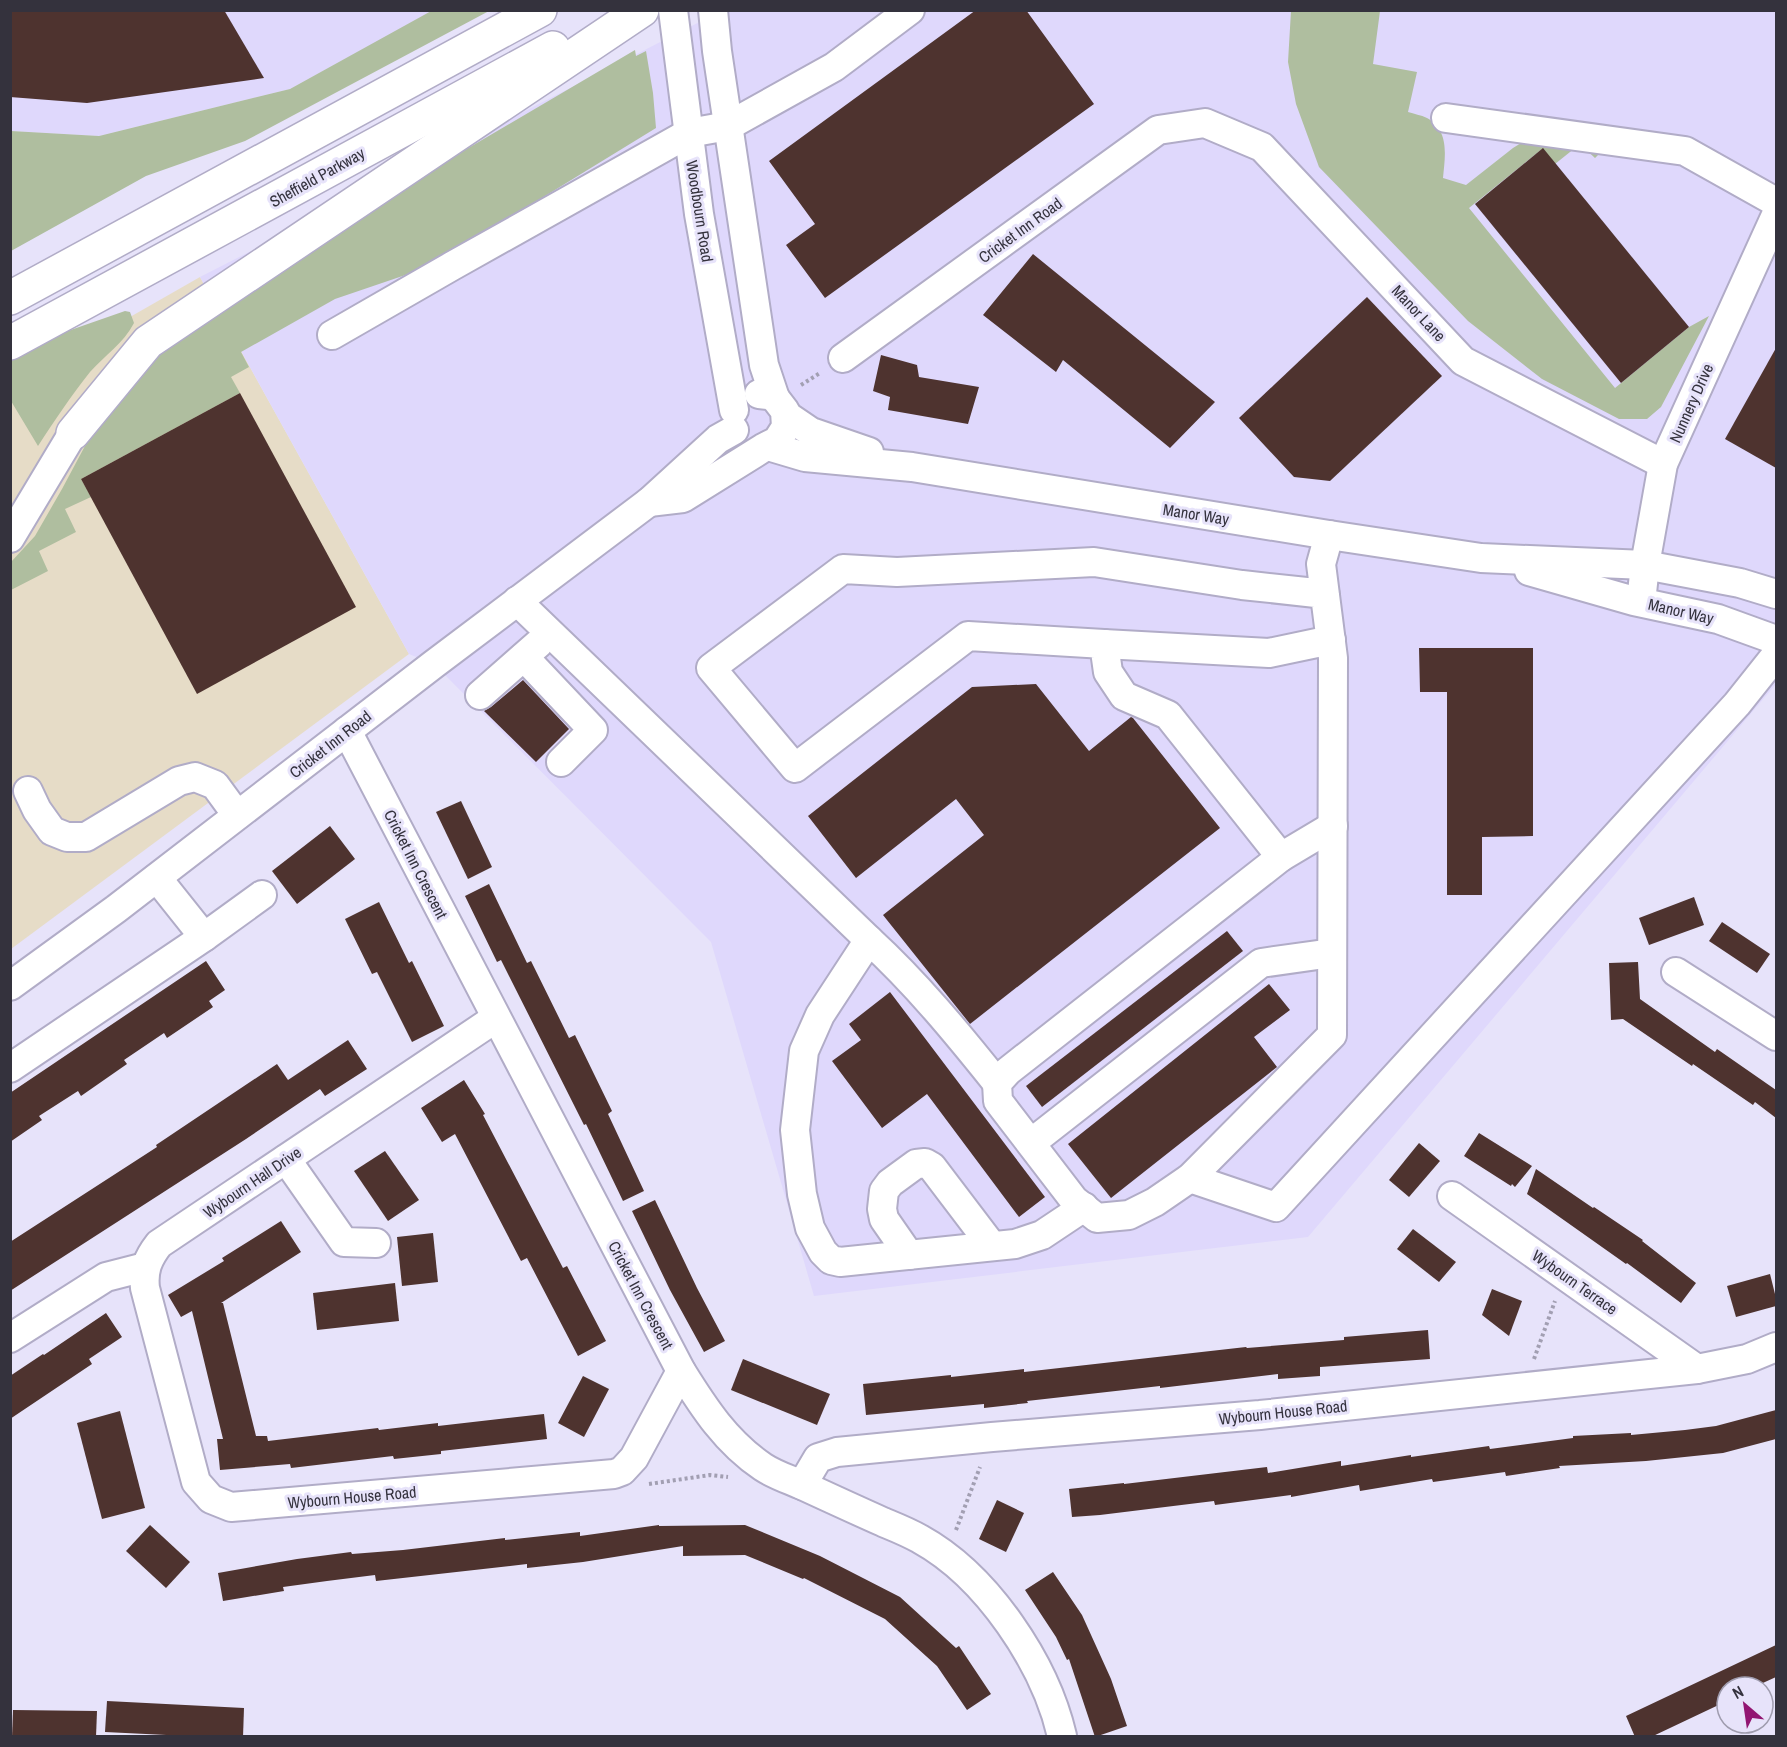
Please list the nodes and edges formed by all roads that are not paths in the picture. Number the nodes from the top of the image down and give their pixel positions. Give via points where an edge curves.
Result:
1 (540, 10) edge
2 (673, 10) edge
3 (713, 10) edge
4 (910, 10) edge
5 (632, 13) edge
6 (1446, 118) dead end
7 (1204, 123) joint
8 (728, 126) junction
9 (689, 133) junction
10 (1776, 202) edge
11 (1776, 215) edge
12 (10, 298) edge
13 (332, 335) dead end
14 (10, 343) edge
15 (843, 357) road end
16 (780, 405) junction
17 (734, 420) junction
18 (73, 433) joint
19 (765, 447) junction
20 (1663, 464) junction
21 (912, 467) junction
22 (649, 502) junction
23 (1329, 536) junction
24 (10, 538) edge
25 (1480, 558) junction
26 (1645, 565) junction
27 (1325, 594) junction
28 (1776, 594) edge
29 (517, 601) junction
30 (1641, 602) junction
31 (550, 633) junction
32 (1330, 640) junction
33 (1776, 640) edge
34 (1104, 644) junction
35 (1776, 655) edge
36 (524, 657) junction
37 (480, 695) dead end
38 (347, 731) junction
39 (561, 762) dead end
40 (28, 791) dead end
41 (237, 815) junction
42 (1333, 826) junction
43 (1281, 857) junction
44 (157, 878) junction
45 (262, 895) dead end
46 (204, 937) junction
47 (869, 940) junction
48 (1332, 953) junction
49 (1676, 972) dead end
50 (10, 986) edge
51 (496, 1018) junction
52 (1776, 1036) edge
53 (10, 1068) edge
54 (997, 1083) junction
55 (1031, 1143) junction
56 (286, 1159) junction
57 (1190, 1178) junction
58 (1452, 1196) dead end
59 (1084, 1208) junction
60 (376, 1243) dead end
61 (992, 1246) junction
62 (909, 1255) junction
63 (145, 1267) junction
64 (10, 1338) edge
65 (1776, 1347) edge
66 (1697, 1369) junction
67 (681, 1371) junction
68 (802, 1485) junction
69 (1062, 1737) edge

1 - 12 highway
2 - 9 street, Woodbourn Road
3 - 8 street
4 - 8 street via 834,67
5 - 14 highway, Sheffield Parkway
5 - 18 highway via 148,342
6 - 10 street via 1685,151
7 - 15 street, Cricket Inn Road via 1158,130
7 - 20 street, Manor Lane via 1262,147 1463,361
8 - 9 street
8 - 16 street via 764,365
9 - 13 street
9 - 17 street, Woodbourn Road
11 - 20 street, Nunnery Drive
16 - 17 street via 768,395 755,393 743,399
16 - 19 street via 786,427 774,444
16 - 21 street, Manor Way via 811,432
17 - 19 street, Manor Way via 743,442
17 - 22 street, Cricket Inn Road
18 - 24 street
19 - 21 street, Manor Way via 805,457
19 - 22 street via 683,498
20 - 26 street, Nunnery Drive
21 - 23 street, Manor Way
22 - 29 street, Cricket Inn Road
23 - 25 street, Manor Way
23 - 27 street via 1321,564
25 - 26 street, Manor Way
25 - 30 street, Manor Way
26 - 28 street, Manor Way
26 - 30 street, Nunnery Drive
27 - 32 street
27 - 34 street via 1095,562 897,572 843,569 711,668 795,768 968,636
29 - 31 street
29 - 38 street, Cricket Inn Road
30 - 33 street, Manor Way via 1718,619
31 - 36 street
31 - 47 street
32 - 34 street via 1269,653
32 - 42 street
34 - 43 street via 1108,672 1124,696 1168,716
35 - 57 street via 1737,704 1276,1207
36 - 37 street
36 - 39 street via 593,730
38 - 41 street, Cricket Inn Road
38 - 51 street, Cricket Inn Crescent
40 - 41 street via 52,831 67,837 86,837 179,781 195,777 215,785
41 - 44 street, Cricket Inn Road
42 - 43 street
42 - 48 street
43 - 54 street
44 - 46 street
44 - 50 street, Cricket Inn Road
45 - 46 street
46 - 53 street
47 - 54 street via 961,1038
47 - 62 street via 820,1015 804,1051 795,1130 798,1165 810,1228 831,1260
48 - 55 street via 1261,963
48 - 57 street via 1332,1035
49 - 52 street
51 - 56 street, Wybourn Hall Drive
51 - 67 street, Cricket Inn Crescent
54 - 55 street via 998,1101
55 - 59 street
56 - 60 street via 344,1242
56 - 63 street, Wybourn Hall Drive via 159,1244
57 - 59 street via 1129,1215 1097,1218
58 - 66 street, Wybourn Terrace
59 - 61 street via 1042,1235
61 - 62 street
61 - 62 street via 925,1162 916,1164 884,1191 884,1219
63 - 64 street via 106,1277
63 - 67 street, Wybourn House Road via 145,1288 196,1482 211,1499 231,1507 622,1471 634,1458
65 - 66 street, Wybourn House Road via 1748,1359
66 - 68 street, Wybourn House Road via 1260,1415 837,1452 818,1458
67 - 68 street, Cricket Inn Crescent via 729,1439 762,1466
68 - 69 street, Cricket Inn Crescent via 920,1539 946,1556 982,1589 1002,1613 1042,1678

